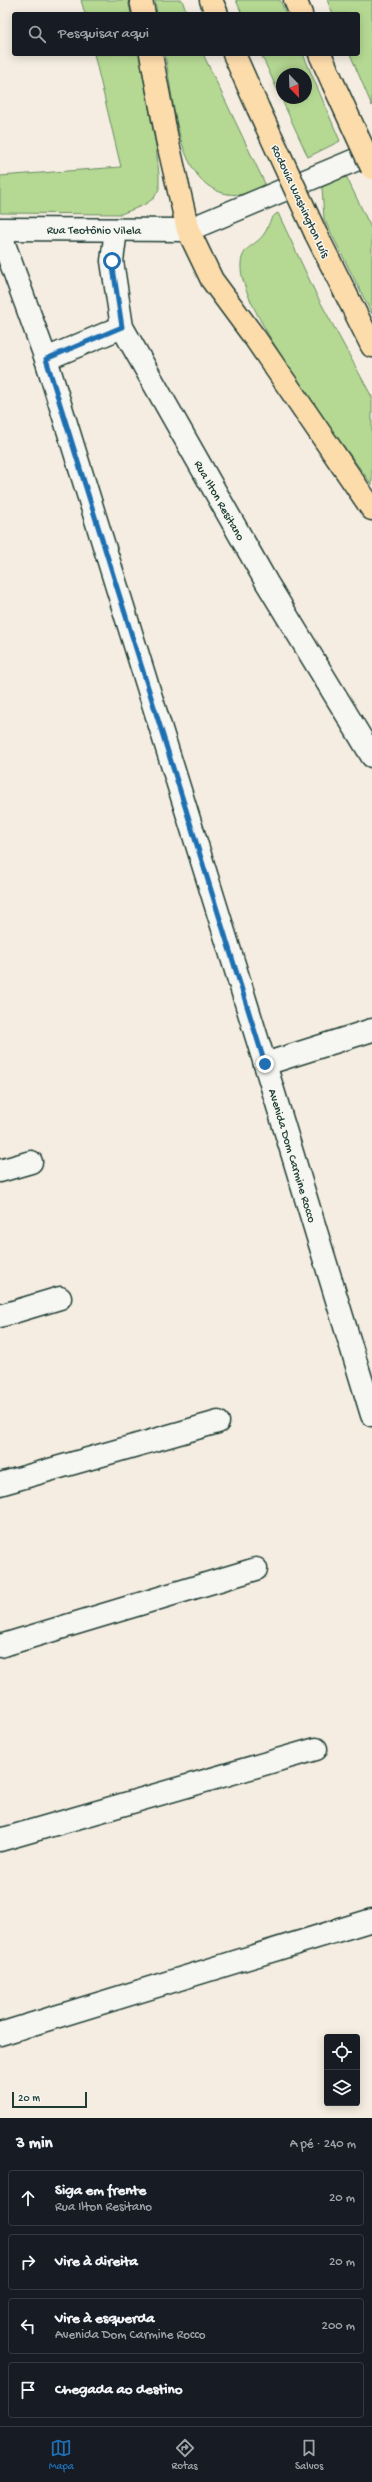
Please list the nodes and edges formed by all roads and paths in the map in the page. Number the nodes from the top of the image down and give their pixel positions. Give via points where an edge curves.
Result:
1 (141, 0) edge
2 (211, 0) edge
3 (295, 0) edge
4 (144, 12) edge
5 (216, 12) edge
6 (300, 12) edge
7 (151, 56) edge
8 (235, 56) edge
9 (321, 56) edge
10 (372, 153) edge
11 (372, 168) edge
12 (0, 229) edge
13 (116, 230) junction
14 (188, 230) junction
15 (0, 233) edge
16 (122, 327) junction
17 (372, 346) edge
18 (46, 359) junction
19 (372, 509) edge
20 (372, 756) edge
21 (372, 1030) edge
22 (265, 1064) junction
23 (31, 1162) dead end
24 (0, 1171) edge
25 (60, 1298) dead end
26 (0, 1316) edge
27 (372, 1415) edge
28 (218, 1422) dead end
29 (0, 1484) edge
30 (256, 1569) dead end
31 (0, 1646) edge
32 (316, 1749) dead end
33 (0, 1840) edge
34 (372, 1920) edge
35 (0, 2034) edge

1 - 4 highway
2 - 5 highway
3 - 6 highway
7 - 14 highway
8 - 17 highway, Rodovia Washington Luís, bridge via 316,234
9 - 11 highway, bridge
10 - 14 street
12 - 13 street, Rua Teotônio Vilela
13 - 14 street, Rua Teotônio Vilela
13 - 16 street, Rua Ilton Resitano via 112,261
14 - 19 highway via 212,280 255,338
15 - 18 street, Avenida Dom Carmine Rocco
16 - 18 street
16 - 20 street, Rua Ilton Resitano via 267,583
18 - 22 street, Avenida Dom Carmine Rocco
21 - 22 street
22 - 27 street, Avenida Dom Carmine Rocco
23 - 24 street
25 - 26 street
28 - 29 street
30 - 31 street
32 - 33 street
34 - 35 street

